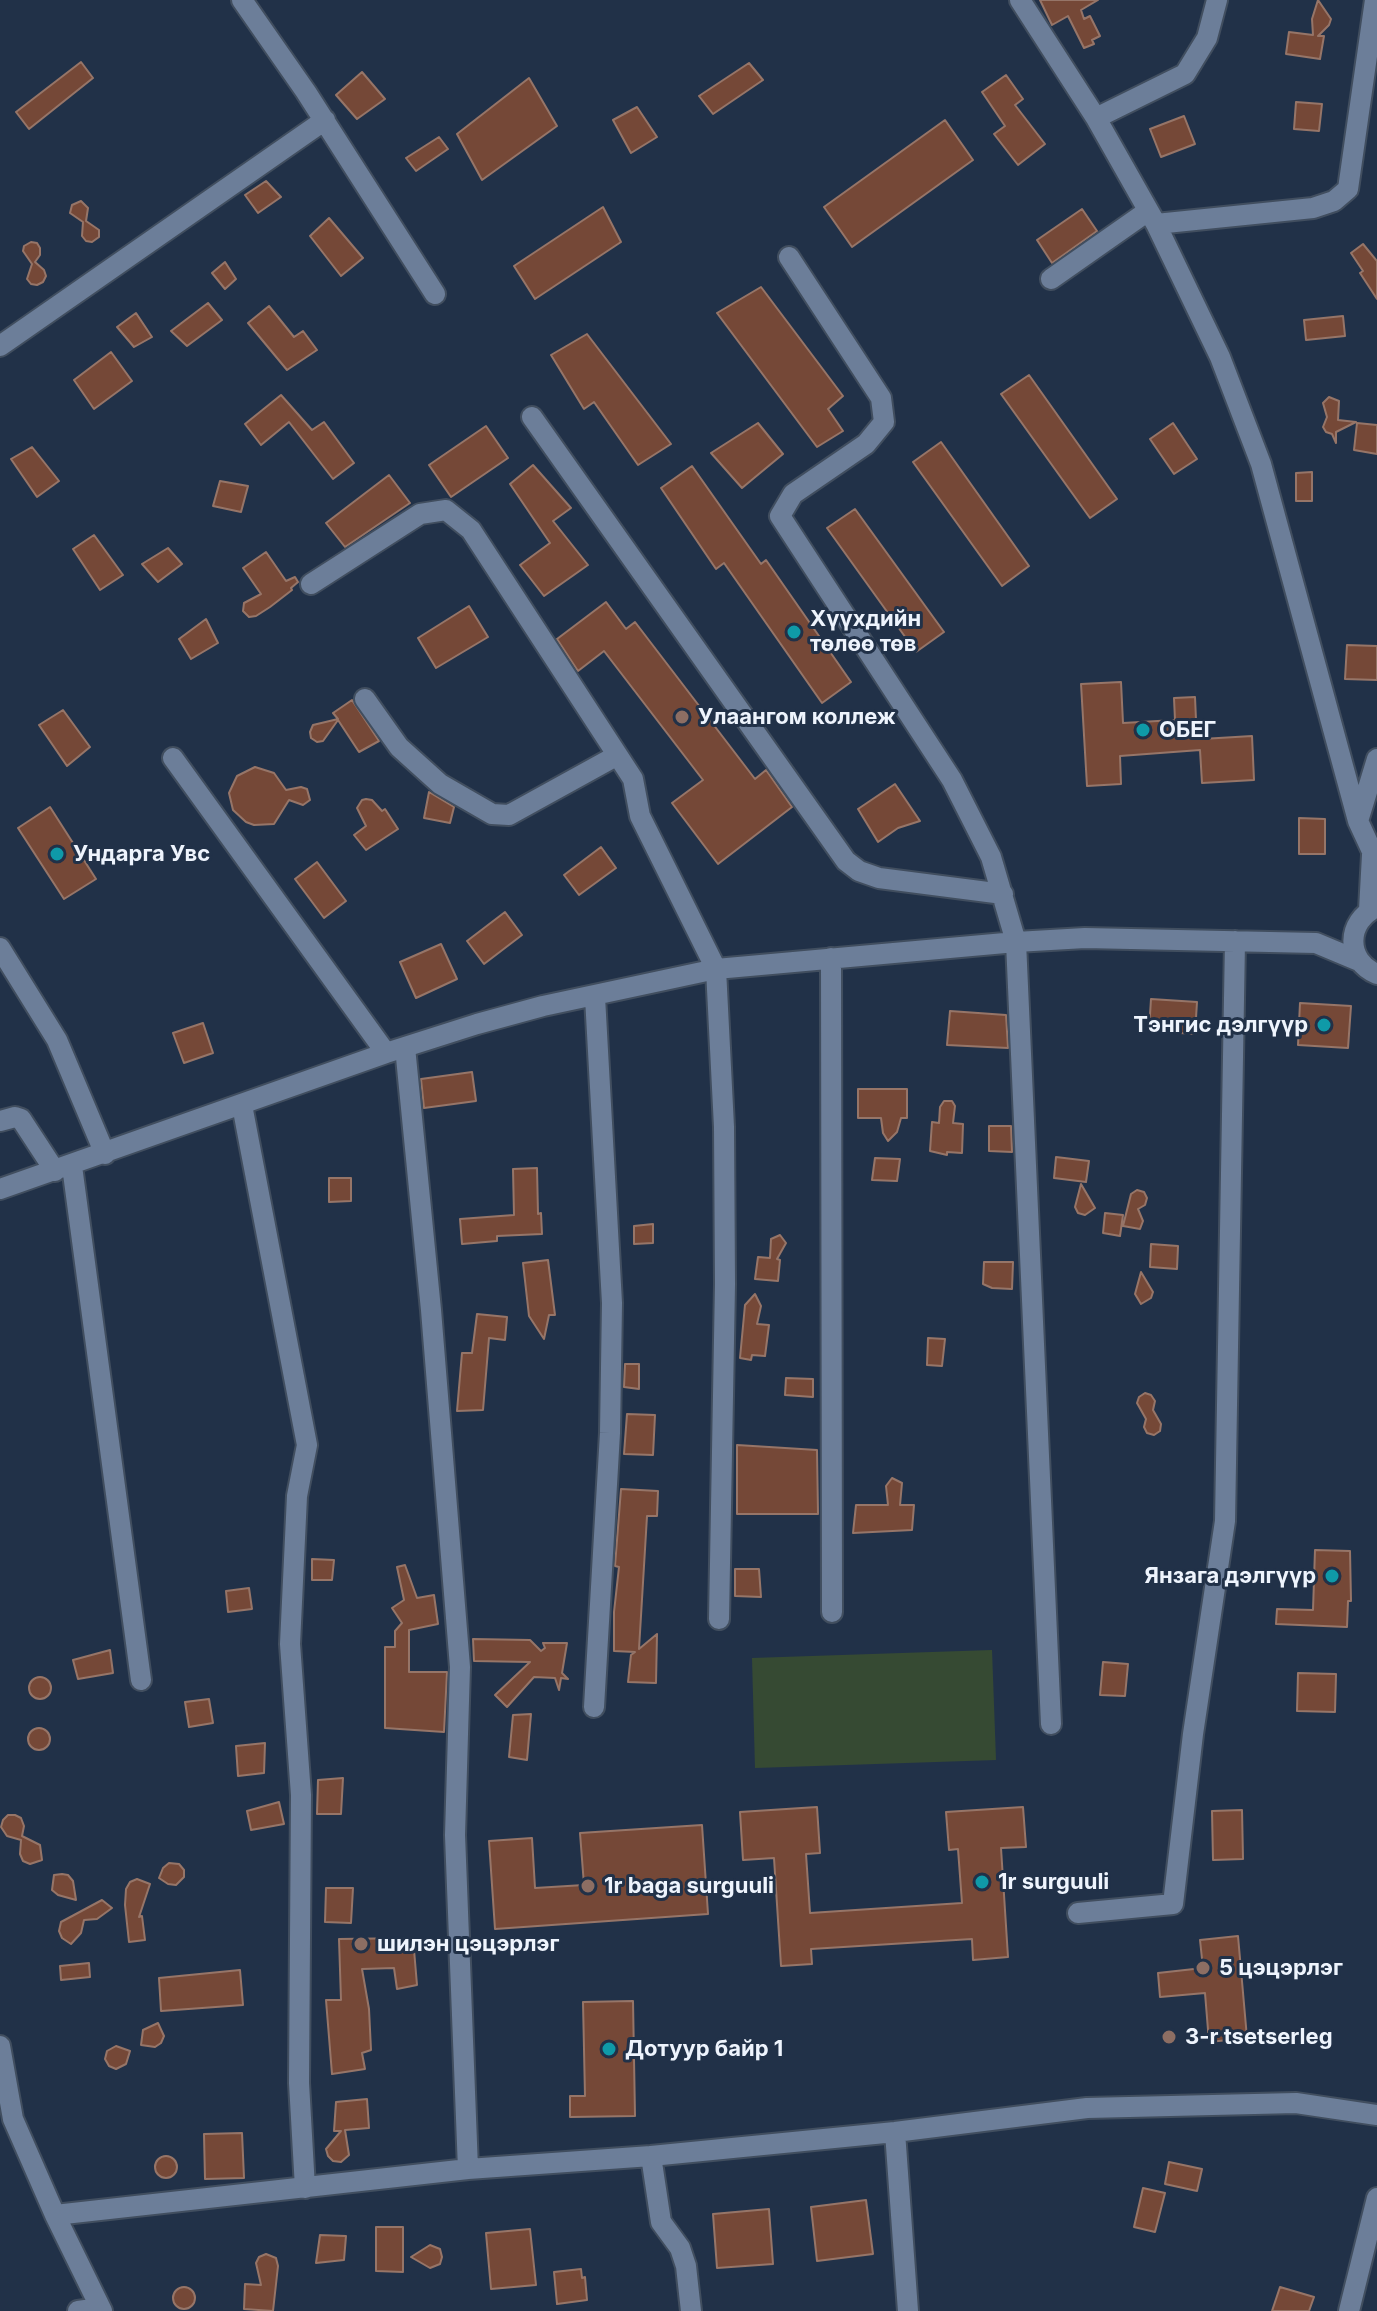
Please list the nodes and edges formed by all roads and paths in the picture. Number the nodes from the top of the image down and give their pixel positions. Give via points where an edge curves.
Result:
1 (242, 0) edge
2 (1020, 0) edge
3 (1217, 0) edge
4 (1375, 0) edge
5 (1096, 118) junction
6 (325, 120) junction
7 (1152, 218) junction
8 (789, 257) dead end
9 (1051, 279) dead end
10 (435, 294) dead end
11 (0, 346) edge
12 (532, 417) dead end
13 (311, 584) dead end
14 (365, 699) dead end
15 (616, 756) junction
16 (173, 758) dead end
17 (1377, 759) edge
18 (1358, 821) junction
19 (1375, 858) edge
20 (1003, 894) junction
21 (1369, 912) edge
22 (1235, 941) junction
23 (1016, 942) junction
24 (1316, 943) junction
25 (0, 948) edge
26 (831, 958) junction
27 (716, 969) junction
28 (1371, 972) edge
29 (595, 997) junction
30 (396, 1050) junction
31 (242, 1105) junction
32 (0, 1121) edge
33 (105, 1154) junction
34 (63, 1168) junction
35 (0, 1189) edge
36 (832, 1612) dead end
37 (719, 1619) dead end
38 (141, 1680) dead end
39 (594, 1707) dead end
40 (1051, 1724) dead end
41 (1078, 1913) dead end
42 (0, 2046) edge
43 (1377, 2115) edge
44 (895, 2132) junction
45 (651, 2156) junction
46 (468, 2169) junction
47 (305, 2188) junction
48 (1377, 2198) edge
49 (55, 2215) junction
50 (1373, 2236) edge
51 (101, 2310) edge
52 (78, 2311) edge
53 (691, 2311) edge
54 (908, 2311) edge
55 (1349, 2311) edge

1 - 6 street
2 - 5 street
3 - 5 street via 1207,38 1185,74
4 - 7 street via 1348,189 1313,208
5 - 7 street
6 - 10 street
6 - 11 street
7 - 9 street
7 - 18 street via 1220,357 1261,464
8 - 20 street via 881,398 884,422 866,444 793,494 780,516 952,780 991,857
12 - 20 street via 846,861 879,878
13 - 15 street via 420,514 446,510 471,530
14 - 15 street via 399,747 440,784 492,814 509,815
15 - 27 street via 633,779 640,816
16 - 30 street
17 - 18 street
18 - 19 street
19 - 21 street
20 - 23 street
21 - 24 street
21 - 28 street via 1353,939
22 - 23 street
22 - 24 street
22 - 41 street via 1225,1521 1173,1904
23 - 26 street
23 - 40 street
24 - 28 street
25 - 33 street via 57,1040
26 - 27 street
26 - 36 street
27 - 29 street
27 - 37 street via 725,1284
29 - 30 street via 543,1006
29 - 39 street via 612,1303
30 - 31 street
30 - 46 street via 431,1310 460,1667 455,1835
31 - 33 street
31 - 47 street via 307,1445 297,1496 290,1644 301,1795 299,2083
32 - 34 street via 21,1119
33 - 34 street
34 - 35 street
34 - 38 street
42 - 49 street via 13,2119
43 - 44 street via 1296,2103 1087,2108
44 - 45 street
44 - 54 street
45 - 46 street
45 - 53 street via 661,2222 680,2248
46 - 47 street
47 - 49 street
48 - 50 street
49 - 51 street
50 - 55 street
51 - 52 street

